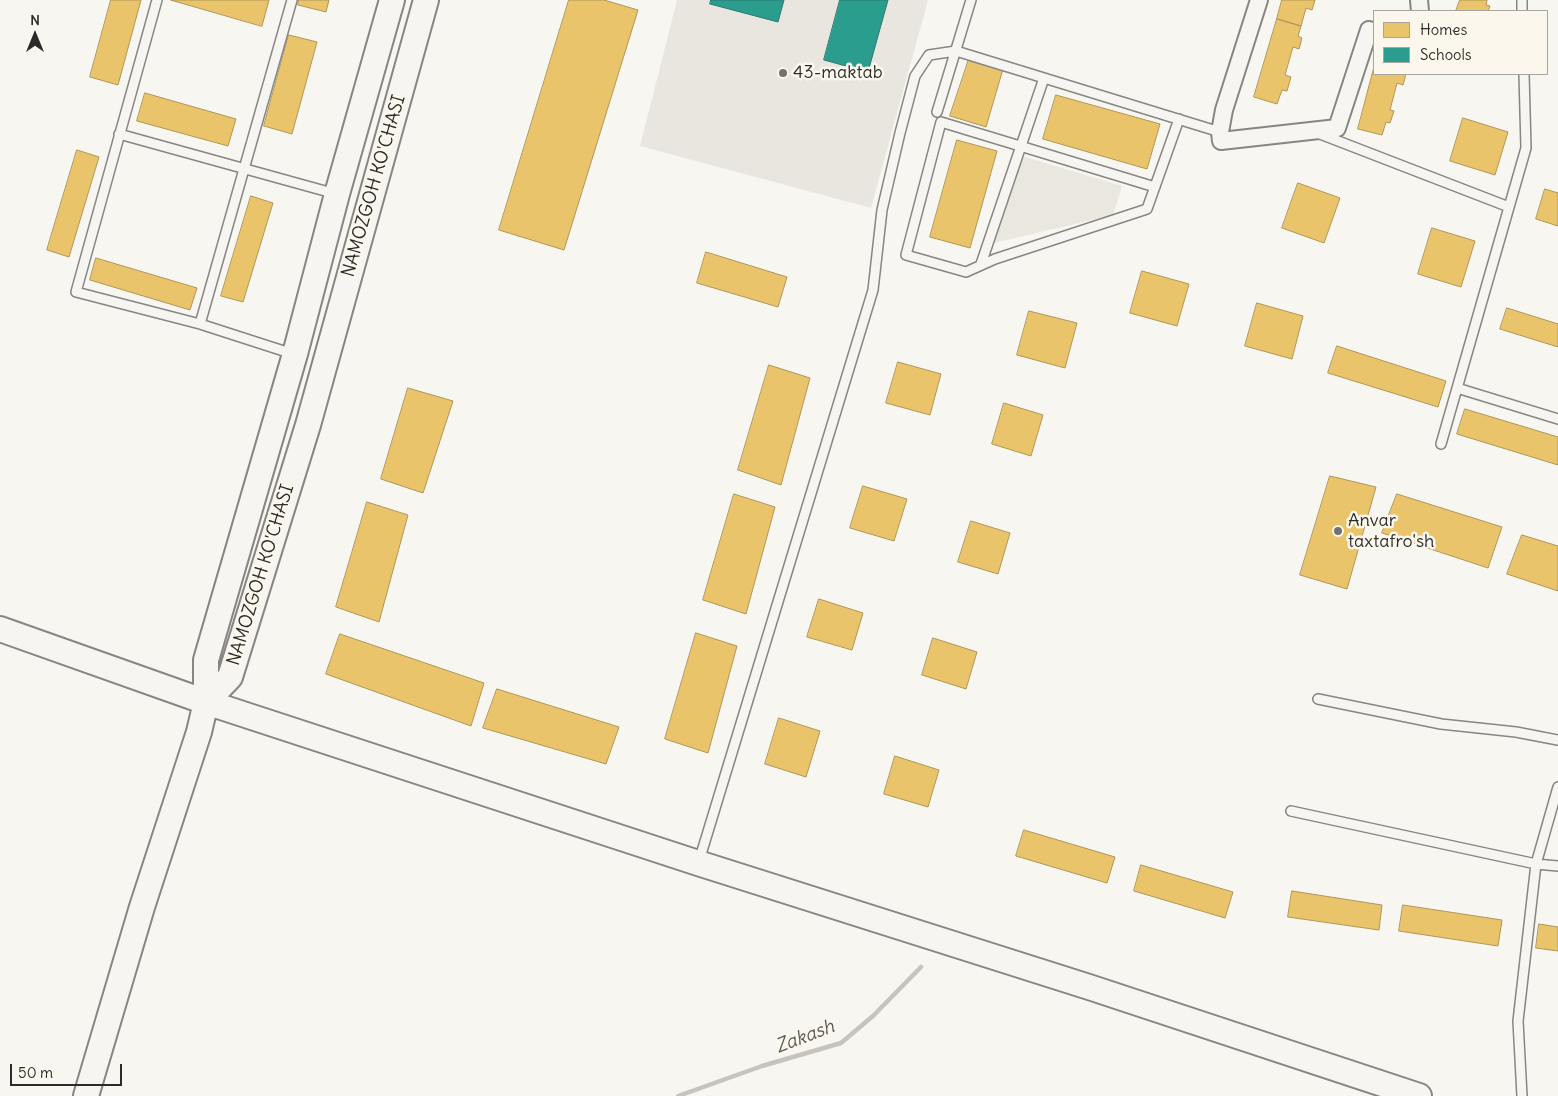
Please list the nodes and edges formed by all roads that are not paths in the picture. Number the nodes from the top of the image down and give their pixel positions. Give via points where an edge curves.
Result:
1 (157, 0) edge
2 (292, 0) edge
3 (392, 0) edge
4 (426, 0) edge
5 (971, 0) edge
6 (1259, 0) edge
7 (1373, 31) edge
8 (956, 51) junction
9 (1524, 75) edge
10 (1044, 78) junction
11 (937, 112) dead end
12 (1179, 119) junction
13 (1312, 131) junction
14 (1220, 132) junction
15 (119, 134) junction
16 (1020, 145) junction
17 (245, 169) junction
18 (1155, 187) junction
19 (337, 194) junction
20 (1509, 206) junction
21 (981, 264) junction
22 (200, 324) junction
23 (295, 354) junction
24 (1457, 388) junction
25 (1558, 419) edge
26 (1441, 444) dead end
27 (0, 629) edge
28 (1318, 698) dead end
29 (206, 702) junction
30 (1558, 740) edge
31 (1558, 787) edge
32 (1291, 811) dead end
33 (698, 862) junction
34 (1536, 864) junction
35 (1558, 866) edge
36 (86, 1096) edge
37 (1419, 1096) edge
38 (1522, 1096) edge

1 - 15 lane
2 - 17 lane
3 - 19 main road, NAMOZGOH KO'CHASI
4 - 29 main road, NAMOZGOH KO'CHASI via 308,425 230,677
5 - 8 lane
6 - 14 street
7 - 13 street via 1368,30 1337,128
8 - 10 lane
8 - 11 lane
8 - 33 lane via 929,55 914,76 882,210 873,290
9 - 20 lane via 1526,148
10 - 12 lane
10 - 16 lane
12 - 14 lane
12 - 18 lane
13 - 14 street via 1221,141
13 - 20 lane
15 - 17 lane
15 - 22 lane via 76,292
16 - 18 lane
16 - 21 lane
16 - 21 lane via 941,122 906,255 966,272
17 - 19 lane
17 - 22 lane
18 - 21 lane via 1147,209
19 - 23 main road, NAMOZGOH KO'CHASI
20 - 24 lane
22 - 23 lane
23 - 29 main road, NAMOZGOH KO'CHASI via 206,660
24 - 25 lane
24 - 26 lane
27 - 29 main road
28 - 30 lane via 1442,724
29 - 33 main road
29 - 36 main road via 200,732 142,907
31 - 34 lane
32 - 34 lane
33 - 37 main road
34 - 35 lane
34 - 38 lane via 1518,1021

